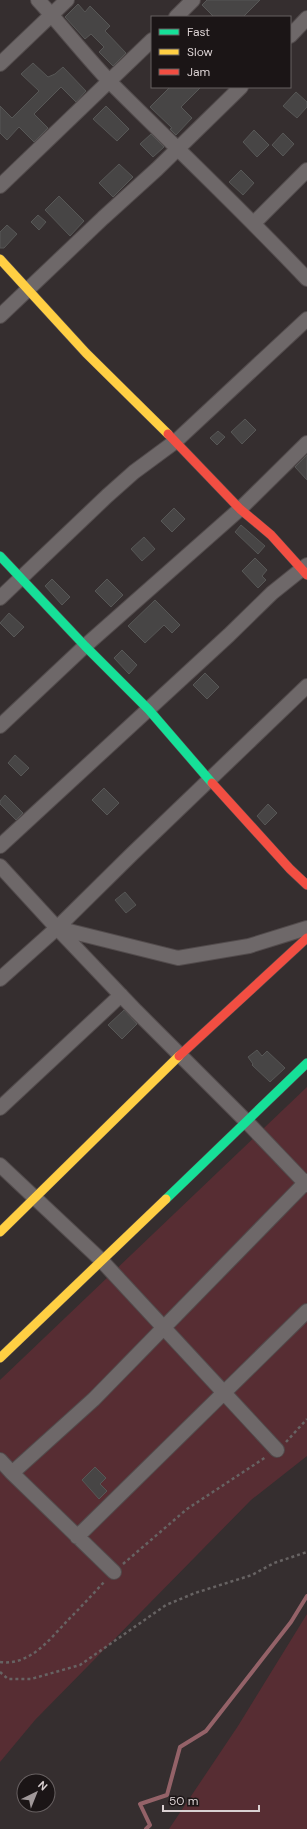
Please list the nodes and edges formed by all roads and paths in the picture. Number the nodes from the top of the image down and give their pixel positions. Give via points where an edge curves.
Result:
1 (38, 0) edge
2 (67, 0) edge
3 (193, 0) edge
4 (52, 15) junction
5 (177, 16) edge
6 (307, 18) edge
7 (291, 35) edge
8 (151, 41) edge
9 (0, 64) edge
10 (110, 82) junction
11 (240, 88) edge
12 (177, 149) junction
13 (307, 170) edge
14 (0, 186) edge
15 (254, 223) junction
16 (0, 259) edge
17 (307, 279) edge
18 (28, 289) junction
19 (0, 316) edge
20 (307, 319) edge
21 (176, 441) junction
22 (307, 442) edge
23 (240, 509) junction
24 (0, 556) edge
25 (305, 570) edge
26 (21, 578) junction
27 (0, 598) edge
28 (85, 646) junction
29 (307, 686) edge
30 (149, 710) junction
31 (0, 726) edge
32 (209, 779) junction
33 (0, 846) edge
34 (0, 866) edge
35 (307, 885) edge
36 (57, 928) junction
37 (307, 928) edge
38 (307, 938) edge
39 (0, 979) edge
40 (121, 995) junction
41 (180, 1054) junction
42 (307, 1063) edge
43 (0, 1108) edge
44 (246, 1121) junction
45 (0, 1165) edge
46 (306, 1183) edge
47 (35, 1198) junction
48 (0, 1232) edge
49 (101, 1260) junction
50 (307, 1311) edge
51 (164, 1327) junction
52 (0, 1358) edge
53 (224, 1393) junction
54 (307, 1419) edge
55 (277, 1450) junction
56 (0, 1460) edge
57 (12, 1473) junction
58 (77, 1536) junction
59 (307, 1552) edge
60 (114, 1572) junction
61 (0, 1662) edge
62 (0, 1672) edge

1 - 4 street
2 - 4 street
3 - 5 street
4 - 9 street
4 - 10 street
6 - 7 street
8 - 10 street
10 - 12 street
10 - 14 street
11 - 12 street
12 - 15 street
12 - 18 street
13 - 15 street
15 - 17 street
16 - 18 street
18 - 19 street
18 - 21 street via 86,353
20 - 21 street
21 - 23 street
21 - 26 street via 106,496
22 - 23 street
23 - 25 street via 271,535
23 - 28 street
24 - 26 street
25 - 30 street via 272,593
26 - 27 street
26 - 28 street
28 - 30 street
28 - 31 street
29 - 32 street
30 - 32 street
30 - 33 street
32 - 35 street
32 - 36 street
34 - 36 street
36 - 37 street via 178,958 249,946
36 - 39 street
36 - 40 street
38 - 41 street
40 - 41 street
40 - 43 street
41 - 44 street
41 - 47 street
42 - 44 street
44 - 46 street
44 - 49 street
45 - 47 street
46 - 51 street
47 - 48 street
47 - 49 street
49 - 51 street
49 - 52 street
50 - 53 street
51 - 53 street
51 - 57 street via 94,1399
53 - 55 street
53 - 58 street
54 - 55 path
55 - 60 path via 187,1509
56 - 57 street
57 - 58 street
58 - 60 street
59 - 62 path via 274,1563 252,1576 195,1593 166,1605 80,1665 31,1679 8,1679
60 - 61 path via 40,1649 21,1660

